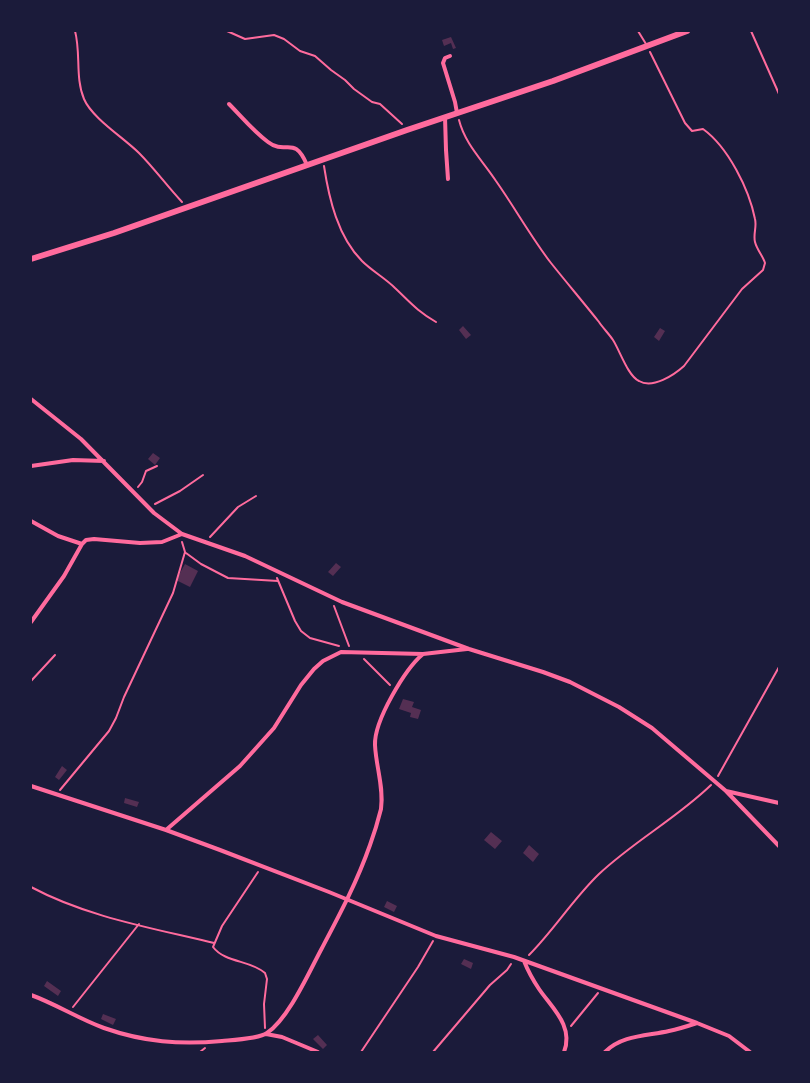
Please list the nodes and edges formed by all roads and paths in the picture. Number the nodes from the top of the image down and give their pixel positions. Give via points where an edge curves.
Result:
1 (75, 31) edge
2 (227, 31) edge
3 (638, 31) edge
4 (688, 31) edge
5 (751, 31) edge
6 (647, 46) junction
7 (450, 56) dead end
8 (779, 94) edge
9 (229, 104) dead end
10 (457, 113) junction
11 (445, 117) junction
12 (407, 130) junction
13 (323, 159) junction
14 (307, 165) junction
15 (448, 179) dead end
16 (187, 207) junction
17 (31, 260) edge
18 (436, 322) dead end
19 (31, 399) edge
20 (104, 461) junction
21 (31, 466) edge
22 (157, 466) dead end
23 (203, 475) dead end
24 (133, 491) junction
25 (256, 496) dead end
26 (148, 507) junction
27 (31, 521) edge
28 (180, 535) junction
29 (205, 542) junction
30 (82, 544) junction
31 (185, 552) junction
32 (273, 569) junction
33 (278, 581) junction
34 (331, 597) junction
35 (31, 622) edge
36 (349, 646) junction
37 (469, 649) junction
38 (351, 652) junction
39 (356, 653) junction
40 (423, 654) junction
41 (55, 655) dead end
42 (779, 667) edge
43 (31, 681) edge
44 (395, 691) junction
45 (714, 782) junction
46 (31, 786) edge
47 (726, 791) junction
48 (57, 794) junction
49 (779, 804) edge
50 (166, 830) junction
51 (779, 846) edge
52 (262, 866) junction
53 (31, 887) edge
54 (348, 900) junction
55 (139, 924) junction
56 (436, 936) junction
57 (214, 943) junction
58 (514, 957) junction
59 (524, 961) junction
60 (601, 990) junction
61 (31, 995) edge
62 (70, 1012) junction
63 (697, 1023) junction
64 (566, 1031) junction
65 (266, 1034) junction
66 (318, 1052) edge
67 (361, 1052) edge
68 (433, 1052) edge
69 (565, 1052) edge
70 (605, 1052) edge
71 (750, 1052) edge

1 - 16 path via 81,88 90,110 139,153
2 - 12 path via 245,39 274,35 315,56 354,90 389,111
3 - 6 lane
4 - 6 main road
5 - 8 path
6 - 10 main road
6 - 10 path via 685,123 692,131 702,129 711,135 736,169 749,198 756,226 755,243 765,263 763,270 742,289 684,366 671,376 650,384 640,382 630,372 613,340 551,263 473,150 461,129
7 - 10 street via 443,64
9 - 14 street via 268,143 281,148 292,146
10 - 11 main road
11 - 12 main road
11 - 15 street
12 - 13 main road
13 - 14 main road
13 - 18 path via 332,206 353,251 419,312
14 - 16 main road
16 - 17 main road
19 - 20 street
20 - 21 street via 73,460
20 - 24 street
22 - 24 path via 146,471 142,482
23 - 26 path
24 - 26 street
25 - 29 path via 238,507
26 - 28 street
27 - 30 street via 58,536
28 - 29 street
28 - 30 street via 162,542 94,539
28 - 31 path
29 - 32 street
30 - 35 street
31 - 33 path via 228,578
31 - 48 path via 164,614 116,718
32 - 33 path
32 - 34 street
33 - 36 path via 301,631 310,638
34 - 36 path
34 - 37 street
36 - 38 path
37 - 40 street
37 - 45 street via 552,675 619,707 652,728
38 - 39 street
38 - 50 street via 336,654 314,669 274,728 240,766
39 - 40 street
39 - 44 path
40 - 44 street
41 - 43 path
42 - 45 path
44 - 54 street via 376,734 380,810
45 - 47 street
45 - 59 path via 598,875
46 - 48 street
47 - 49 street
47 - 51 street
48 - 50 street
50 - 52 street
52 - 54 street
52 - 57 path via 225,920
53 - 55 path via 77,908
54 - 56 street
54 - 65 street via 295,997
55 - 57 path
55 - 62 path
56 - 58 street
56 - 67 path
57 - 65 path via 214,948 221,954 256,966 266,973 263,1019
58 - 59 street
58 - 68 path via 509,967
59 - 60 street
59 - 64 street
60 - 63 street
60 - 64 path
61 - 62 street
62 - 65 street via 102,1027 165,1043 216,1042
63 - 70 street via 622,1040
63 - 71 street via 729,1036
64 - 69 street
65 - 66 street

